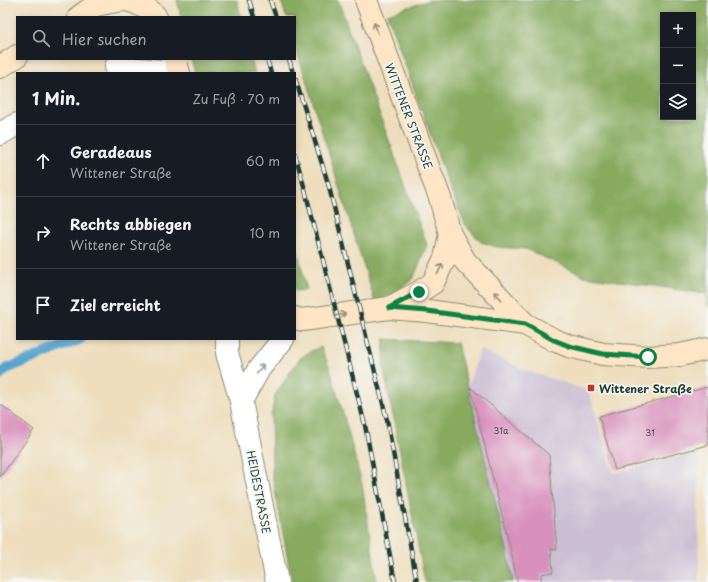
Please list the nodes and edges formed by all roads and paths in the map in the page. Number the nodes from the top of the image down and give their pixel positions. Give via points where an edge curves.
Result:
1 (366, 0) edge
2 (92, 7) edge
3 (154, 12) edge
4 (16, 57) edge
5 (175, 60) edge
6 (115, 66) edge
7 (0, 67) edge
8 (166, 72) edge
9 (179, 72) edge
10 (16, 125) edge
11 (0, 134) edge
12 (450, 234) junction
13 (389, 308) junction
14 (297, 321) edge
15 (525, 324) junction
16 (227, 340) edge
17 (282, 340) edge
18 (708, 349) edge
19 (242, 401) junction
20 (277, 582) edge

12 -> 1 main road, WITTENER STRASSE via 440,198
2 - 3 main road via 126,0
4 - 7 main road
5 - 9 main road
6 - 8 street
10 - 11 street
13 -> 12 main road, WITTENER STRASSE via 433,283 445,258
15 -> 12 main road, WITTENER STRASSE via 465,261
14 -> 13 main road, WITTENER STRASSE
13 - 15 main road, WITTENER STRASSE
15 - 18 main road, WITTENER STRASSE via 569,346 603,354 648,357 680,355
16 - 19 street, HEIDESTRASSE via 227,353
19 -> 17 street via 259,369
19 - 20 street, HEIDESTRASSE

